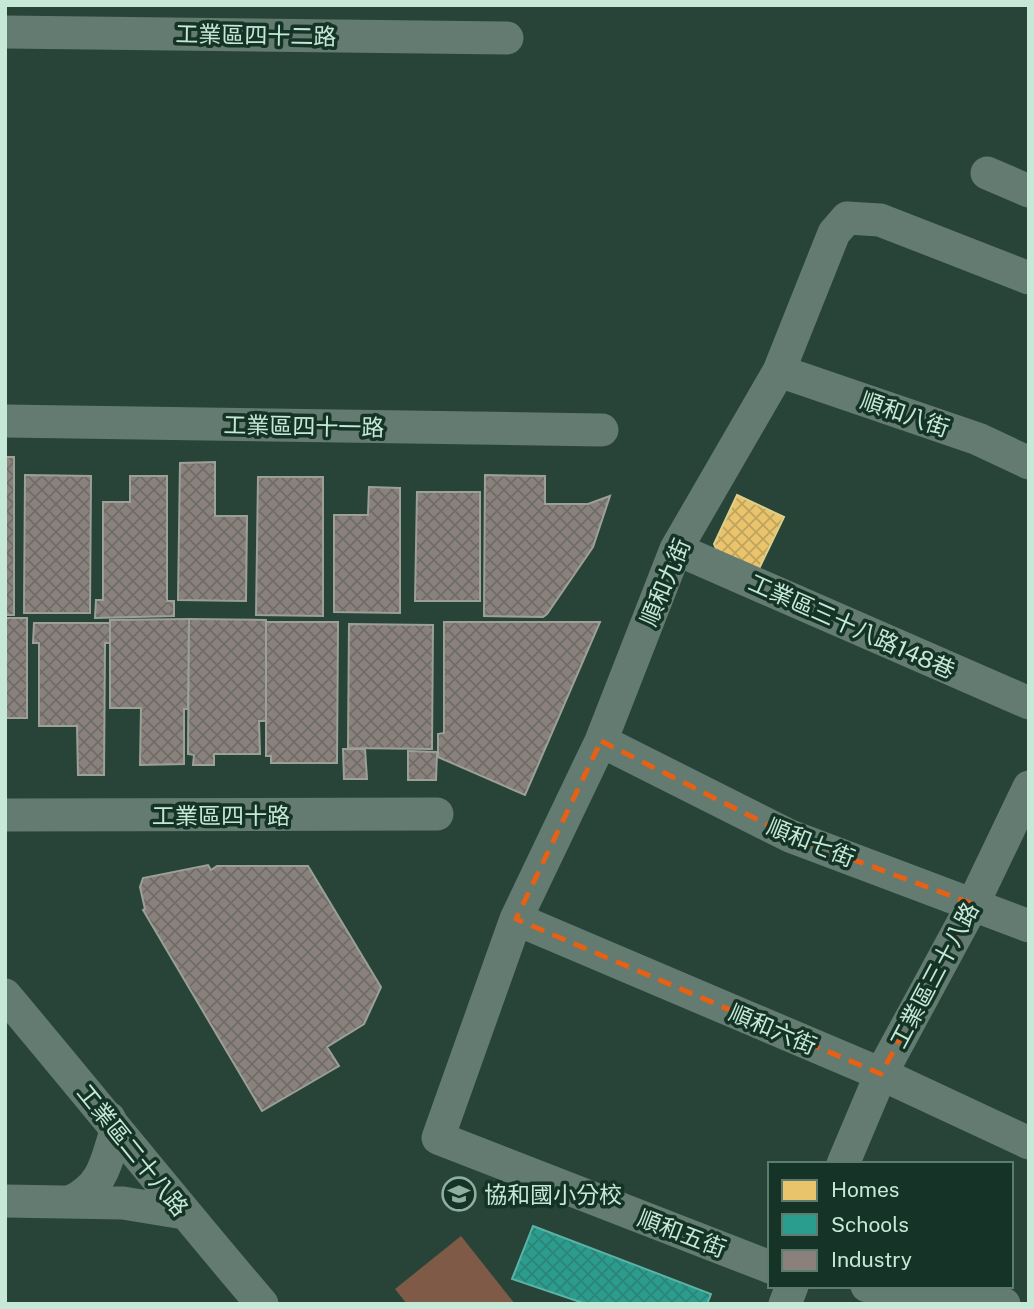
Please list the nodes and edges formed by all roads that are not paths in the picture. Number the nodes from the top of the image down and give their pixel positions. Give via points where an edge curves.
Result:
1 (5, 32) edge
2 (507, 38) dead end
3 (988, 173) dead end
4 (1029, 191) edge
5 (1029, 278) edge
6 (779, 371) junction
7 (5, 421) edge
8 (602, 430) dead end
9 (1029, 463) edge
10 (676, 549) junction
11 (1029, 702) edge
12 (601, 741) junction
13 (1029, 787) edge
14 (437, 814) dead end
15 (5, 815) edge
16 (973, 904) junction
17 (516, 919) junction
18 (1029, 926) edge
19 (5, 995) edge
20 (881, 1074) junction
21 (108, 1118) junction
22 (438, 1138) joint
23 (1029, 1143) edge
24 (844, 1162) edge
25 (5, 1201) edge
26 (72, 1201) junction
27 (184, 1213) junction
28 (768, 1266) edge
29 (882, 1288) edge
30 (262, 1304) edge
31 (1004, 1304) edge

1 - 2 street, 工業區四十二路
3 - 4 street
5 - 6 street, 順和九街 via 880,220 847,218 834,233
6 - 9 street, 順和八街 via 978,439
6 - 10 street, 順和九街
7 - 8 street, 工業區四十一路
10 - 11 street, 工業區三十八路148巷
10 - 12 street, 順和九街
12 - 16 street, 順和七街 via 790,836
12 - 17 street, 順和九街
13 - 16 street, 工業區三十八路
14 - 15 street, 工業區四十路
16 - 18 street, 順和七街
16 - 20 street, 工業區三十八路
17 - 20 street, 順和六街
17 - 22 street, 順和九街
19 - 21 street, 工業區二十八路
20 - 23 street, 順和六街
20 - 24 street, 工業區三十八路
21 - 26 street via 116,1131 104,1171 86,1194
21 - 27 street, 工業區二十八路
22 - 28 street, 順和五街
25 - 26 street
26 - 27 street
27 - 30 street, 工業區二十八路
29 - 31 street

